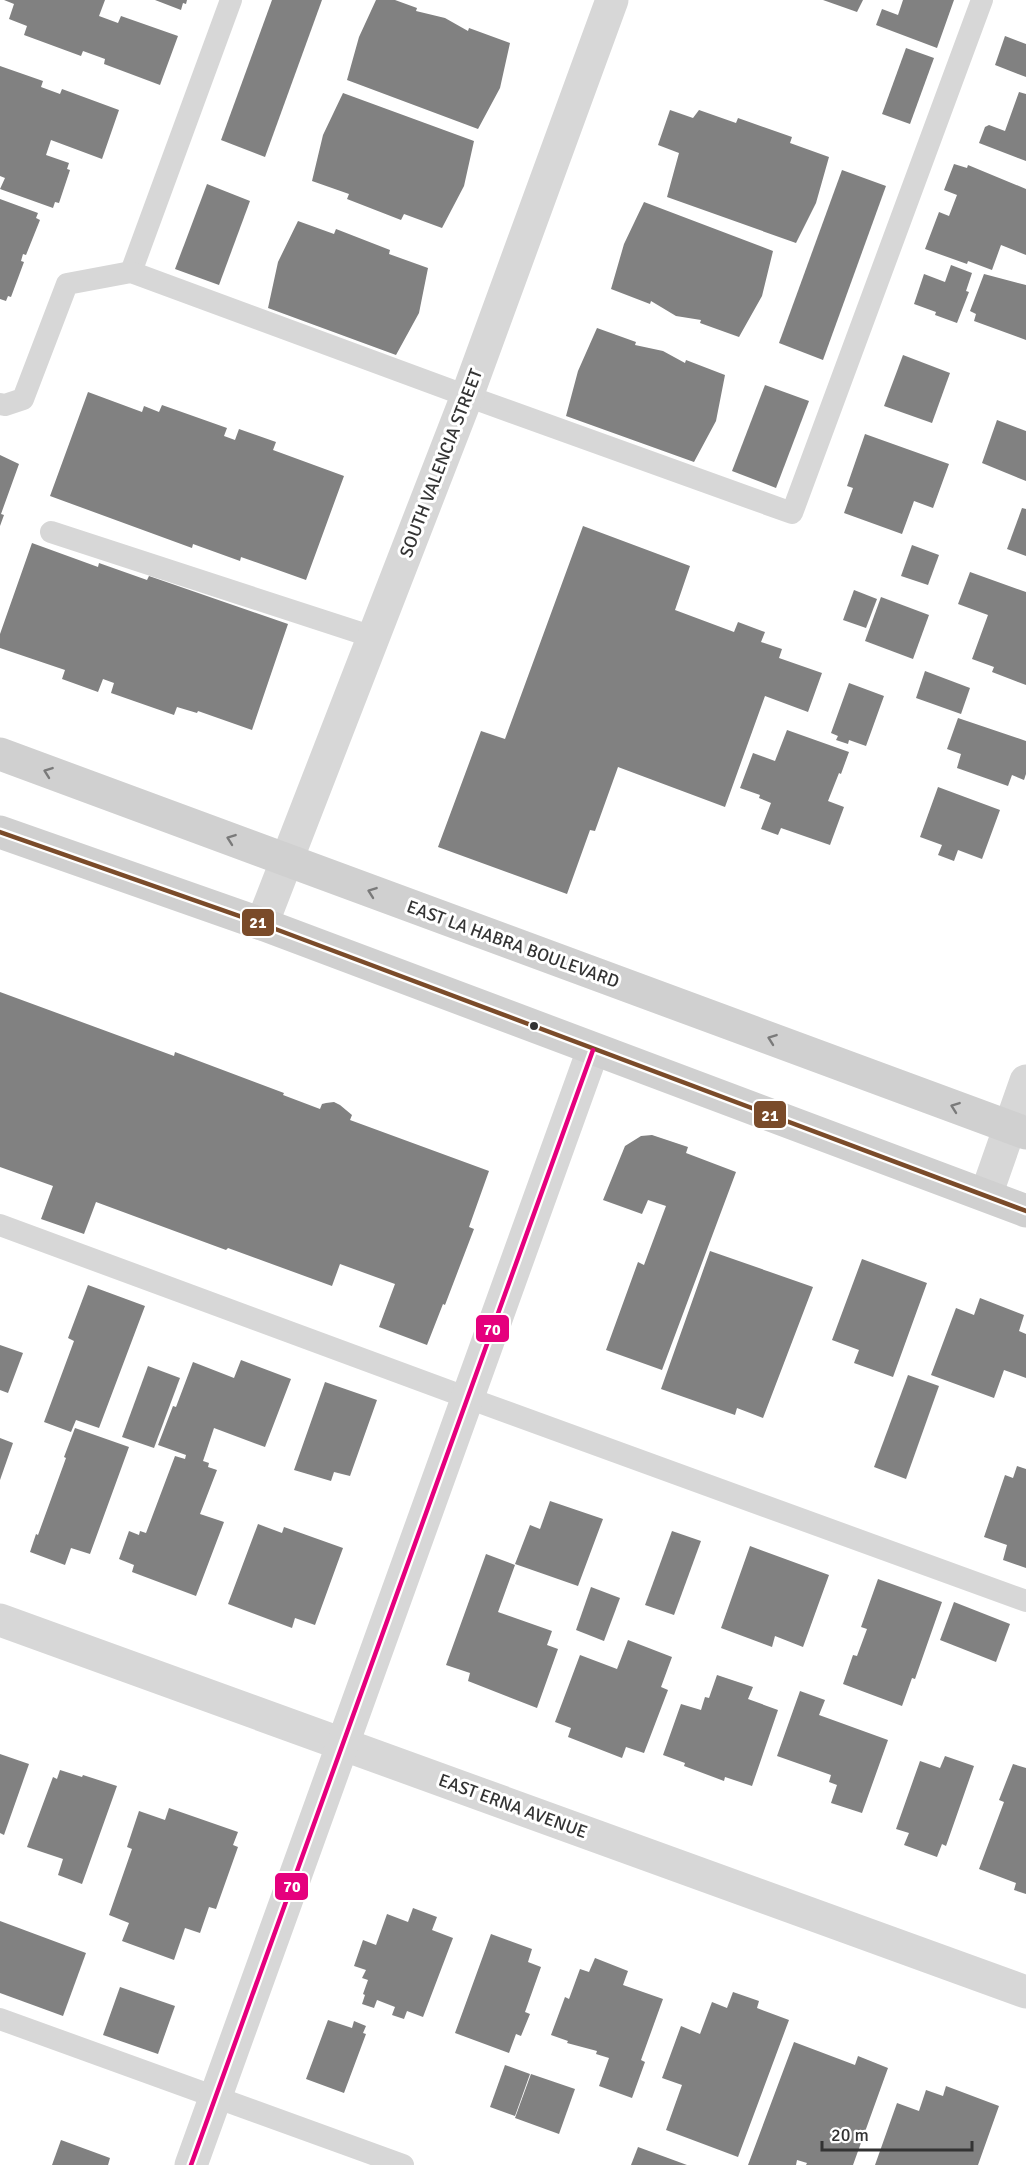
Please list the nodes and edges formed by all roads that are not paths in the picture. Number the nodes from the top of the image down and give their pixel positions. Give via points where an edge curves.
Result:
1 (231, 0) edge
2 (612, 0) edge
3 (982, 0) edge
4 (131, 272) junction
5 (467, 396) junction
6 (0, 404) edge
7 (51, 532) dead end
8 (373, 637) junction
9 (0, 754) edge
10 (0, 832) edge
11 (285, 860) junction
12 (262, 924) junction
13 (593, 1050) junction
14 (1026, 1081) edge
15 (1018, 1130) edge
16 (986, 1195) junction
17 (1026, 1210) edge
18 (0, 1225) edge
19 (468, 1398) junction
20 (1026, 1601) edge
21 (0, 1620) edge
22 (343, 1745) junction
23 (1026, 1992) edge
24 (0, 2019) edge
25 (215, 2097) junction
26 (191, 2165) edge
27 (403, 2165) edge

1 - 4 lane
2 - 5 street, SOUTH VALENCIA STREET
3 - 5 lane via 792,513
4 - 5 lane
4 - 6 lane via 67,284 23,399
5 - 8 street, SOUTH VALENCIA STREET
7 - 8 lane
8 - 11 street, SOUTH VALENCIA STREET
11 -> 9 main road, EAST LA HABRA BOULEVARD
10 - 12 main road
11 - 12 street, SOUTH VALENCIA STREET
15 -> 11 main road, EAST LA HABRA BOULEVARD
12 - 13 main road
13 - 16 main road
13 - 19 street
14 - 15 street
15 - 16 street
16 - 17 main road
18 - 19 lane
19 - 20 lane
19 - 22 street
21 - 22 street, EAST ERNA AVENUE
22 - 23 street, EAST ERNA AVENUE
22 - 25 street
24 - 25 lane
25 - 26 street
25 - 27 lane

